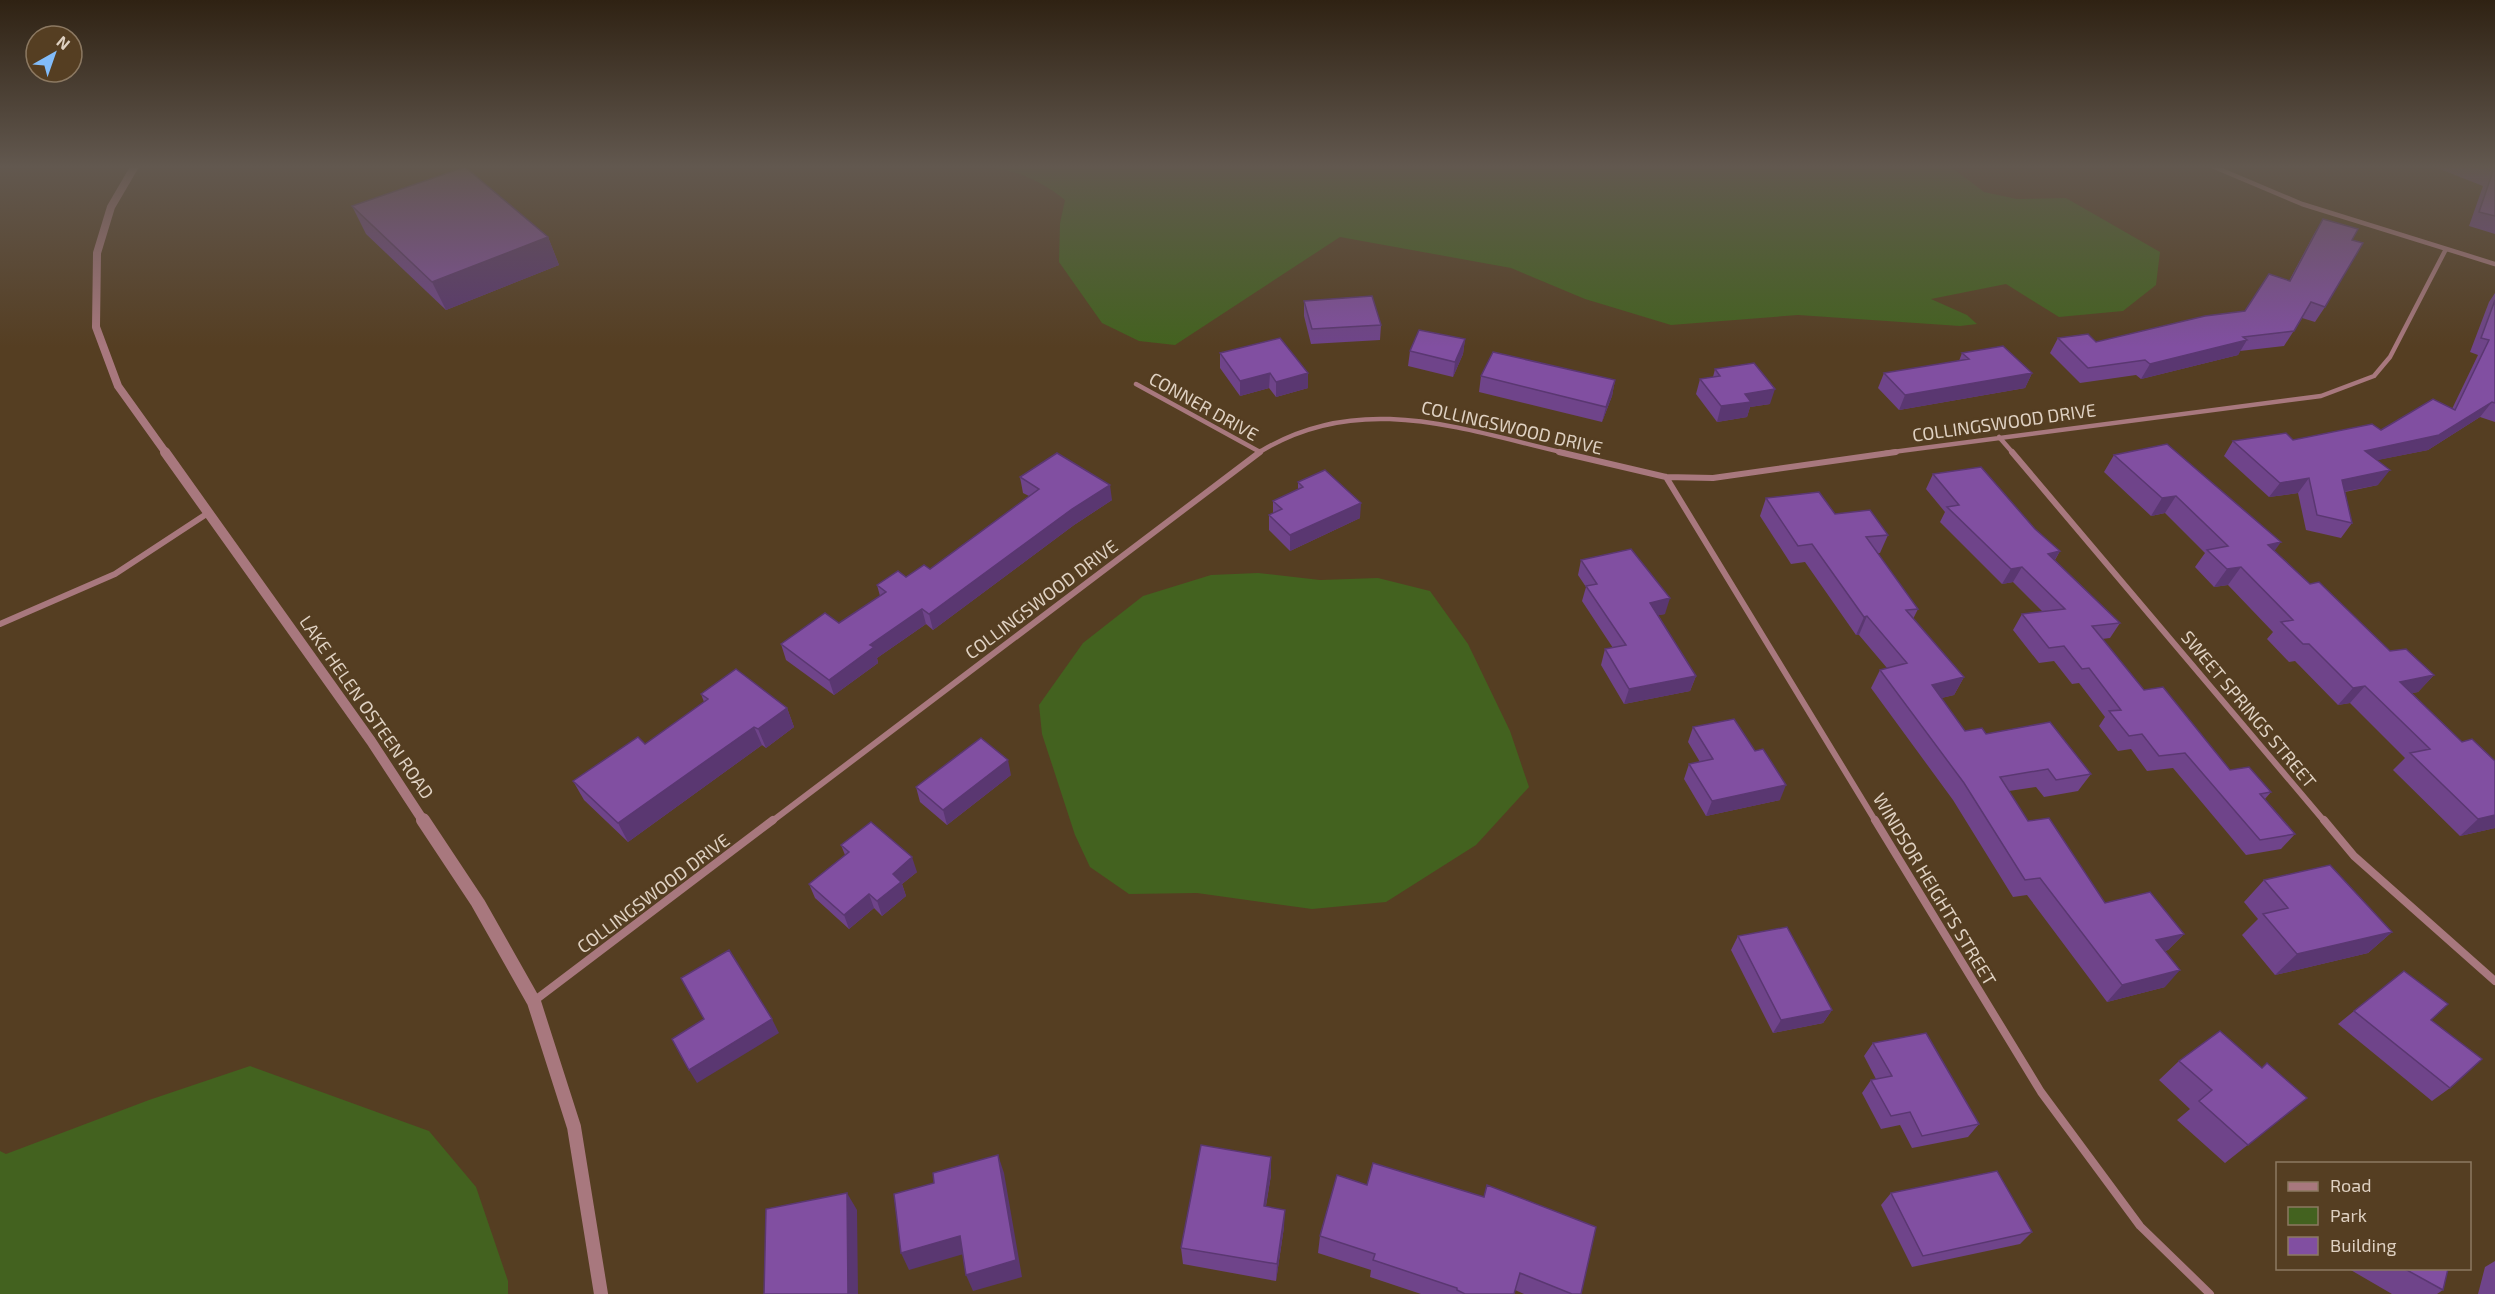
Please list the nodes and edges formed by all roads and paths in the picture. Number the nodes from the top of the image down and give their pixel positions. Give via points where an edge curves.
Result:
1 (105, 226) edge
2 (2374, 226) edge
3 (2446, 249) junction
4 (2495, 264) edge
5 (1136, 384) dead end
6 (1999, 437) junction
7 (1260, 452) junction
8 (1665, 477) junction
9 (208, 513) junction
10 (0, 624) edge
11 (2495, 981) edge
12 (534, 1002) junction
13 (602, 1294) edge
14 (2210, 1294) edge

1 - 9 street, LAKE HELEN OSTEEN ROAD via 97,253 96,327 118,386
2 - 3 street
3 - 4 street
3 - 6 street, COLLINGSWOOD DRIVE via 2390,357 2373,376 2321,396
5 - 7 street, CONNER DRIVE
6 - 8 street, COLLINGSWOOD DRIVE via 1713,478
6 - 11 street, SWEET SPRINGS STREET via 2354,856
7 - 8 street, COLLINGSWOOD DRIVE via 1319,426 1362,418 1419,419
7 - 12 street, COLLINGSWOOD DRIVE
8 - 14 street, WINDSOR HEIGHTS STREET via 2041,1092 2140,1226
9 - 10 street via 115,574
9 - 12 street, LAKE HELEN OSTEEN ROAD via 371,741 478,903
12 - 13 street, LAKE HELEN OSTEEN ROAD via 574,1127

